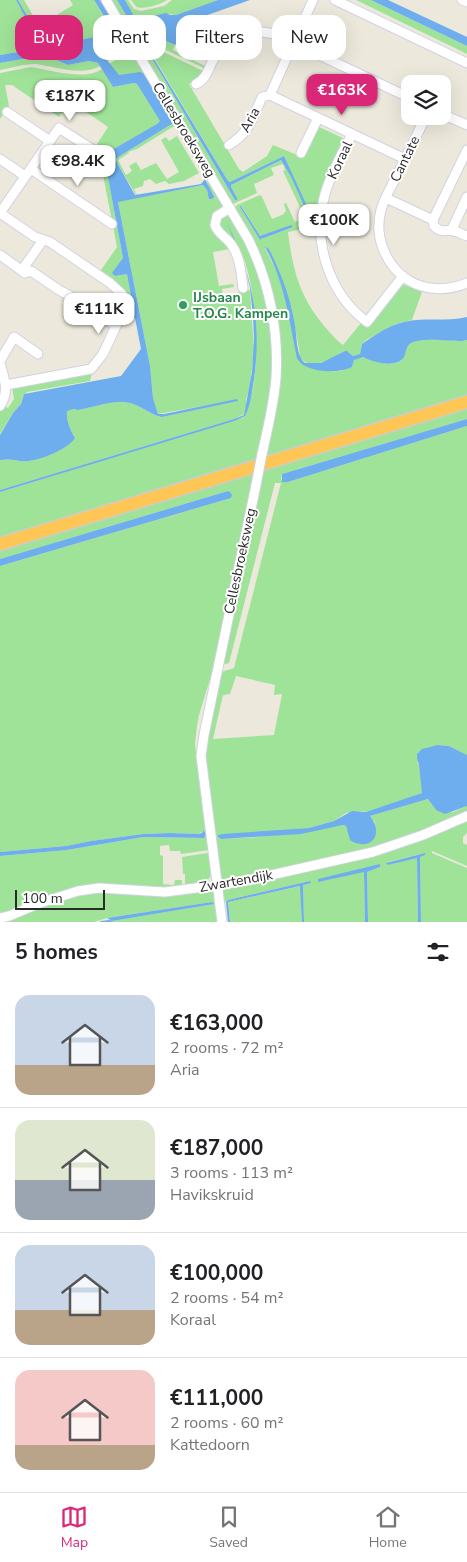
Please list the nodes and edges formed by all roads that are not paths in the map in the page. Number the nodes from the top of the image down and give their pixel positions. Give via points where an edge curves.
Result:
1 (106, 0) edge
2 (314, 0) edge
3 (335, 0) edge
4 (462, 0) edge
5 (467, 2) edge
6 (307, 15) edge
7 (272, 34) edge
8 (286, 60) edge
9 (328, 60) edge
10 (467, 63) edge
11 (196, 84) dead end
12 (401, 94) edge
13 (270, 95) junction
14 (7, 112) dead end
15 (318, 118) junction
16 (451, 118) edge
17 (422, 125) edge
18 (467, 125) edge
19 (352, 134) junction
20 (50, 141) junction
21 (229, 145) dead end
22 (467, 150) edge
23 (98, 153) dead end
24 (301, 153) dead end
25 (0, 159) edge
26 (405, 159) junction
27 (28, 172) junction
28 (467, 197) edge
29 (386, 198) junction
30 (230, 208) junction
31 (0, 213) edge
32 (433, 220) junction
33 (112, 224) dead end
34 (452, 230) junction
35 (467, 236) edge
36 (43, 240) junction
37 (0, 256) edge
38 (22, 270) junction
39 (403, 276) junction
40 (467, 283) edge
41 (243, 288) dead end
42 (116, 326) junction
43 (38, 354) dead end
44 (0, 362) edge
45 (6, 385) junction
46 (467, 404) edge
47 (0, 406) edge
48 (0, 546) edge
49 (467, 816) edge
50 (218, 885) junction
51 (0, 918) edge
52 (222, 922) edge

1 - 30 street, Cellesbroeksweg
2 - 6 street, Aria
3 - 10 street
4 - 5 street
7 - 11 street via 250,32 236,36 215,55 202,81
8 - 13 street, Aria
9 - 12 street
13 - 15 street, Aria
13 - 21 street, Aria via 262,97 246,132
14 - 20 street
15 - 19 street, Aria
15 - 24 street
16 - 18 street
17 - 26 street, Cantate
19 - 26 street, Aria
19 - 39 street, Koraal via 323,204 322,244 329,272 343,298 367,322
20 - 23 street via 59,128
20 - 27 street
22 - 32 street
25 - 27 street
26 - 29 street, Cantate
27 - 31 street
27 - 33 street
28 - 34 street
29 - 32 street
29 - 39 street, Cantate via 380,217 380,238 390,263
30 - 41 street via 217,216 214,225 237,254
30 - 50 street, Cellesbroeksweg, bridge via 253,248 264,280 275,337 276,361 274,394 202,746
31 - 36 street
32 - 34 street via 440,231
34 - 35 street
36 - 38 street
36 - 42 street via 122,294 125,310
37 - 38 street
38 - 42 street via 25,273 31,271
39 - 40 street, Cantate via 436,289
42 - 45 street via 103,354 91,369
43 - 44 street via 14,337
44 - 45 street
45 - 47 street via 5,398
46 - 48 highway
49 - 50 street, Zwartendijk via 373,852
50 - 51 street, Zwartendijk via 165,892 99,888 78,891
50 - 52 street, Cellesbroeksweg

